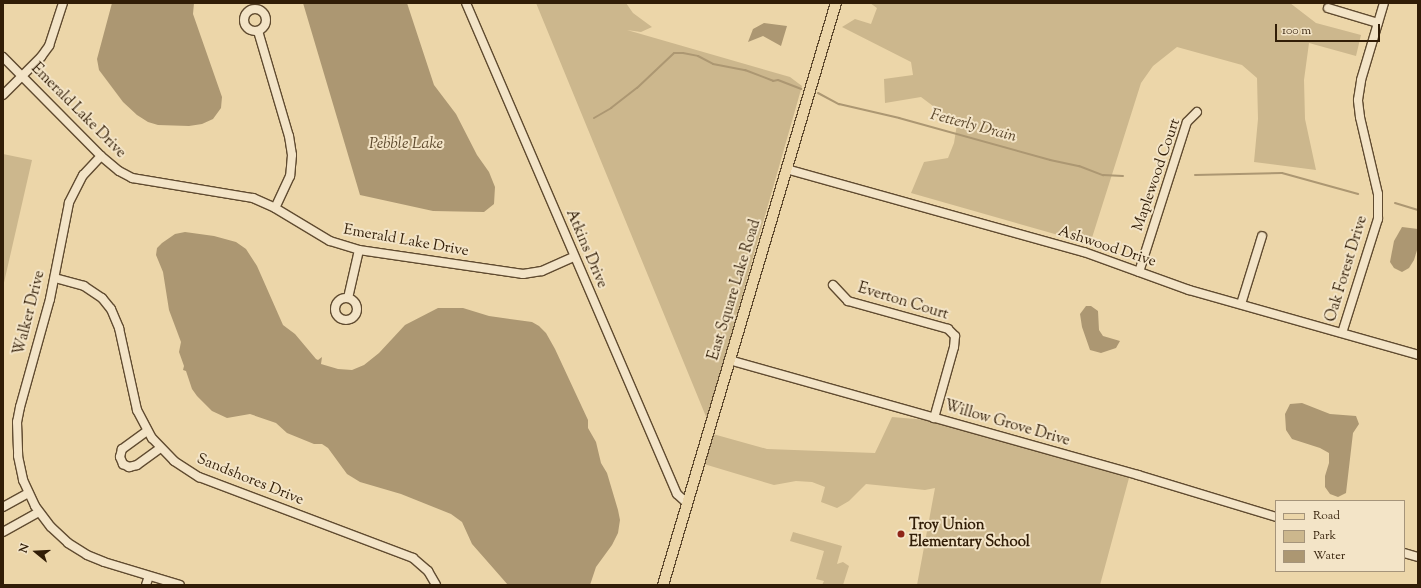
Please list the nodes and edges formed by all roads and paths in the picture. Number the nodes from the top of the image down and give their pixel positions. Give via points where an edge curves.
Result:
1 (63, 3) edge
2 (466, 3) edge
3 (836, 3) edge
4 (1384, 3) edge
5 (1328, 8) dead end
6 (1378, 23) junction
7 (258, 31) dead end
8 (3, 56) edge
9 (22, 76) junction
10 (3, 95) edge
11 (1197, 112) dead end
12 (101, 156) junction
13 (786, 168) junction
14 (274, 208) junction
15 (1262, 236) dead end
16 (359, 250) junction
17 (574, 257) junction
18 (1139, 272) junction
19 (54, 278) junction
20 (833, 285) dead end
21 (348, 298) dead end
22 (1241, 304) junction
23 (1342, 333) junction
24 (1418, 355) edge
25 (729, 360) junction
26 (934, 418) junction
27 (147, 431) junction
28 (160, 448) junction
29 (28, 493) junction
30 (687, 503) junction
31 (3, 507) edge
32 (39, 512) junction
33 (1275, 517) edge
34 (3, 532) edge
35 (1405, 553) edge
36 (1418, 558) edge
37 (149, 576) junction
38 (146, 585) edge
39 (180, 585) edge
40 (436, 585) edge
41 (663, 585) edge

1 - 9 street via 49,46
2 - 17 street, Atkins Drive
3 - 13 main road, East Square Lake Road
4 - 6 street, Oak Forest Drive
5 - 6 street
6 - 23 street, Oak Forest Drive via 1361,80 1358,100 1378,194 1378,219
7 - 14 street via 292,146 290,176
8 - 9 street, Emerald Lake Drive
9 - 10 street
9 - 12 street, Emerald Lake Drive
11 - 18 street, Maplewood Court via 1187,122
12 - 14 street, Emerald Lake Drive via 132,178 237,194
12 - 19 street, Walker Drive via 83,176 71,196
13 - 18 street, Ashwood Drive via 1069,248
13 - 25 main road, East Square Lake Road
14 - 16 street, Emerald Lake Drive via 320,236 339,245
15 - 22 street
16 - 17 street, Emerald Lake Drive via 523,274 542,271
16 - 21 street
17 - 30 street, Atkins Drive via 677,494
18 - 22 street, Ashwood Drive via 1189,290
19 - 27 street, Sandshores Drive via 84,286 102,298 111,309 119,328 137,410
19 - 29 street, Walker Drive via 17,422 18,456
20 - 26 street, Everton Court via 848,301 948,329 955,336
22 - 23 street, Ashwood Drive
23 - 24 street, Ashwood Drive
25 - 26 street, Willow Grove Drive
25 - 30 main road, East Square Lake Road
26 - 33 street, Willow Grove Drive
27 - 28 street, Sandshores Drive
27 - 28 street via 122,449 120,457 123,464 129,467 137,465
28 - 40 street, Sandshores Drive via 174,461 199,477 413,558 428,571
29 - 31 street
29 - 32 street, Walker Drive
30 - 41 main road, East Square Lake Road
32 - 34 street
32 - 37 street, Walker Drive via 56,533 76,548 104,562
35 - 36 street
37 - 38 street
37 - 39 street, Walker Drive

